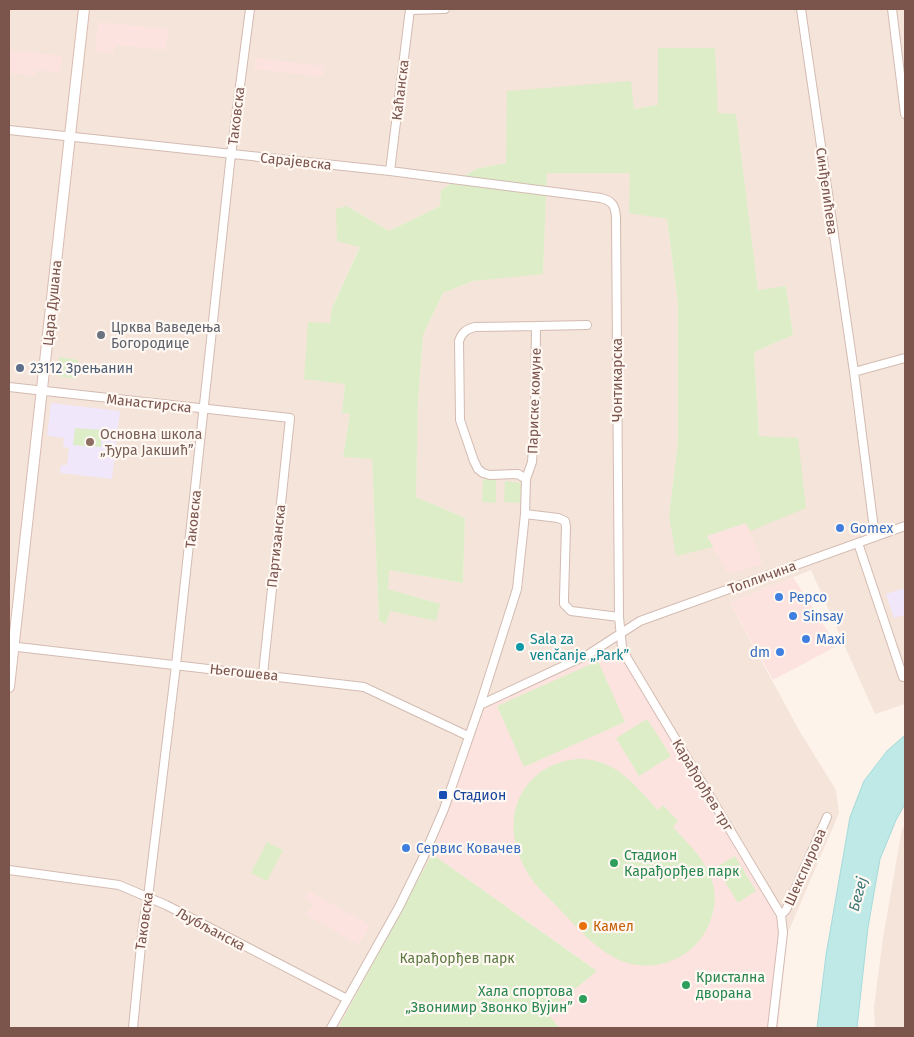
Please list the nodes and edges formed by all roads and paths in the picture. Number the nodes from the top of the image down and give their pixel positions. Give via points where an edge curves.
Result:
1 (84, 9) edge
2 (250, 9) edge
3 (445, 9) edge
4 (801, 9) edge
5 (892, 9) edge
6 (410, 10) edge
7 (905, 114) edge
8 (9, 130) edge
9 (70, 137) junction
10 (232, 154) junction
11 (390, 170) junction
12 (554, 192) joint
13 (587, 325) dead end
14 (536, 326) junction
15 (905, 358) edge
16 (854, 372) junction
17 (9, 387) edge
18 (43, 390) junction
19 (203, 409) junction
20 (290, 418) joint
21 (526, 479) junction
22 (525, 514) junction
23 (905, 526) edge
24 (875, 536) junction
25 (858, 543) junction
26 (619, 617) junction
27 (621, 632) junction
28 (11, 646) edge
29 (176, 664) junction
30 (262, 674) junction
31 (903, 677) dead end
32 (9, 687) edge
33 (480, 705) junction
34 (468, 736) junction
35 (827, 817) dead end
36 (9, 870) edge
37 (148, 897) junction
38 (781, 915) junction
39 (346, 999) junction
40 (133, 1028) edge
41 (331, 1028) edge
42 (772, 1028) edge

1 - 9 street, Цара Душана
2 - 10 street, Таковска
3 - 6 street
4 - 16 street, Синђелићева
5 - 7 street
6 - 11 street, Каћанска
8 - 9 street, Сарајевска
9 - 10 street, Сарајевска
9 - 18 street, Цара Душана
10 - 11 street, Сарајевска
10 - 19 street, Таковска
11 - 12 street, Сарајевска
12 - 26 street, Чонтикарска via 606,199 616,210
13 - 14 street
14 - 21 street, Париске комуне via 533,453
14 - 21 street via 475,327 464,331 459,341 460,420 474,461 478,469 490,475 518,474
15 - 16 street
16 - 24 street, Синђелићева
17 - 18 street, Манастирска
18 - 19 street, Манастирска
18 - 28 street, Цара Душана
19 - 20 street, Манастирска
19 - 29 street, Таковска
20 - 30 street, Партизанска
21 - 22 street
22 - 26 street via 565,521 564,598 567,608
22 - 33 street via 517,588
23 - 24 street, Топличина
24 - 25 street, Топличина
25 - 27 street, Топличина via 640,621
25 - 31 street
26 - 27 street, Карађорђев трг
27 - 33 street via 589,654
27 - 38 street, Карађорђев трг via 627,658
28 - 29 street, Његошева
28 - 32 street, Цара Душана
29 - 30 street, Његошева
29 - 37 street, Таковска
30 - 34 street, Његошева via 364,687
33 - 34 street
34 - 39 street via 444,809 423,858
35 - 38 street, Шекспирова
36 - 37 street, Љубљанска via 105,882
37 - 39 street, Љубљанска
37 - 40 street, Таковска
38 - 42 street, Карађорђев трг via 783,933
39 - 41 street

